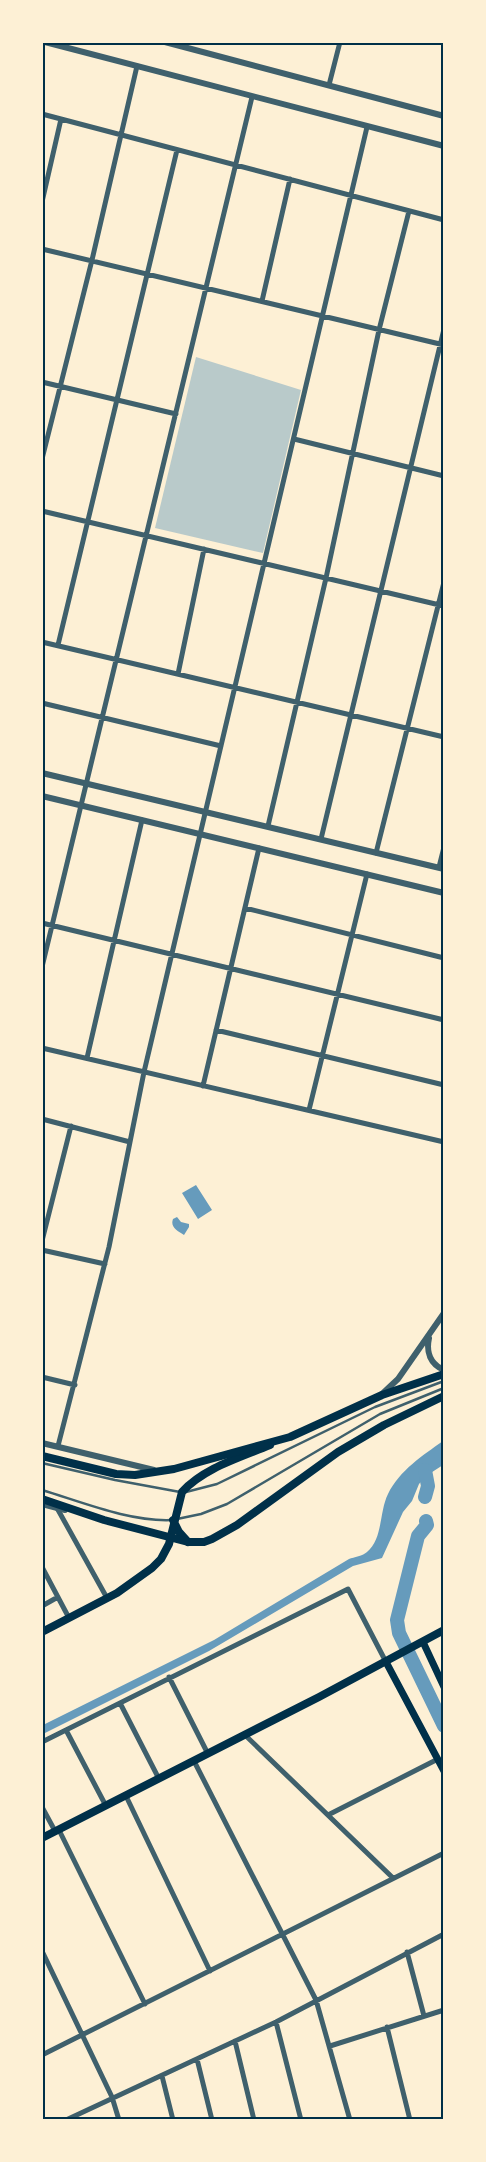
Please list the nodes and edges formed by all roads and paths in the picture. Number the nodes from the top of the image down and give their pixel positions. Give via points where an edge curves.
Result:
1 (46, 42) edge
2 (165, 42) edge
3 (340, 42) edge
4 (137, 66) junction
5 (329, 86) junction
6 (252, 97) junction
7 (42, 114) edge
8 (444, 116) edge
9 (61, 119) junction
10 (367, 127) junction
11 (121, 135) junction
12 (444, 146) edge
13 (177, 150) junction
14 (237, 164) junction
15 (290, 179) junction
16 (350, 196) junction
17 (42, 202) edge
18 (409, 211) junction
19 (441, 219) edge
20 (444, 227) edge
21 (42, 249) edge
22 (92, 260) junction
23 (149, 274) junction
24 (207, 288) junction
25 (262, 301) junction
26 (323, 316) junction
27 (444, 329) edge
28 (380, 330) junction
29 (442, 345) edge
30 (42, 382) edge
31 (60, 386) junction
32 (118, 399) junction
33 (176, 414) junction
34 (294, 439) junction
35 (354, 454) junction
36 (42, 459) edge
37 (410, 467) junction
38 (444, 476) edge
39 (42, 511) edge
40 (88, 522) junction
41 (146, 536) junction
42 (204, 549) junction
43 (264, 564) junction
44 (326, 578) junction
45 (444, 582) edge
46 (380, 591) junction
47 (441, 605) edge
48 (42, 642) edge
49 (58, 645) junction
50 (116, 659) junction
51 (178, 674) junction
52 (235, 687) junction
53 (297, 702) junction
54 (42, 703) edge
55 (351, 715) junction
56 (103, 718) junction
57 (407, 728) junction
58 (444, 737) edge
59 (221, 746) junction
60 (42, 772) edge
61 (88, 783) junction
62 (42, 796) edge
63 (82, 805) junction
64 (206, 812) junction
65 (142, 820) junction
66 (268, 826) junction
67 (200, 834) junction
68 (321, 839) junction
69 (444, 847) edge
70 (259, 848) junction
71 (376, 852) junction
72 (441, 868) edge
73 (367, 874) junction
74 (444, 893) edge
75 (245, 908) junction
76 (42, 923) edge
77 (52, 926) junction
78 (352, 935) junction
79 (113, 940) junction
80 (172, 954) junction
81 (444, 958) edge
82 (42, 967) edge
83 (230, 968) junction
84 (338, 994) junction
85 (444, 1020) edge
86 (216, 1030) junction
87 (42, 1048) edge
88 (322, 1056) junction
89 (87, 1058) junction
90 (144, 1072) junction
91 (444, 1085) edge
92 (203, 1086) junction
93 (309, 1110) junction
94 (42, 1119) edge
95 (71, 1126) junction
96 (130, 1142) junction
97 (444, 1142) edge
98 (42, 1241) edge
99 (42, 1250) edge
100 (105, 1264) junction
101 (444, 1313) edge
102 (431, 1332) junction
103 (444, 1370) edge
104 (444, 1374) edge
105 (42, 1377) edge
106 (444, 1381) edge
107 (75, 1385) junction
108 (444, 1388) edge
109 (382, 1395) junction
110 (444, 1396) edge
111 (290, 1437) junction
112 (42, 1443) edge
113 (58, 1446) junction
114 (42, 1456) edge
115 (42, 1462) edge
116 (157, 1471) junction
117 (42, 1490) edge
118 (182, 1492) junction
119 (42, 1499) edge
120 (42, 1504) edge
121 (57, 1508) junction
122 (104, 1520) junction
123 (173, 1520) junction
124 (170, 1538) junction
125 (188, 1542) junction
126 (42, 1567) edge
127 (58, 1597) junction
128 (107, 1598) junction
129 (42, 1606) edge
130 (69, 1618) junction
131 (444, 1630) edge
132 (42, 1632) edge
133 (419, 1644) junction
134 (390, 1660) junction
135 (169, 1677) junction
136 (444, 1687) edge
137 (120, 1703) junction
138 (66, 1730) junction
139 (245, 1735) junction
140 (42, 1742) edge
141 (208, 1754) junction
142 (438, 1759) junction
143 (194, 1761) junction
144 (444, 1771) edge
145 (159, 1779) junction
146 (126, 1796) junction
147 (106, 1806) junction
148 (42, 1807) edge
149 (328, 1815) junction
150 (57, 1830) junction
151 (42, 1838) edge
152 (444, 1853) edge
153 (393, 1878) junction
154 (283, 1934) junction
155 (444, 1934) edge
156 (42, 1951) edge
157 (408, 1952) junction
158 (210, 1971) junction
159 (316, 2000) junction
160 (145, 2004) junction
161 (444, 2010) edge
162 (424, 2016) junction
163 (276, 2022) junction
164 (387, 2027) junction
165 (82, 2035) junction
166 (235, 2040) junction
167 (330, 2046) junction
168 (42, 2055) edge
169 (197, 2059) junction
170 (162, 2076) junction
171 (112, 2097) junction
172 (66, 2120) edge
173 (120, 2120) edge
174 (173, 2120) edge
175 (212, 2120) edge
176 (254, 2120) edge
177 (301, 2120) edge
178 (350, 2120) edge
179 (410, 2120) edge

1 - 4 street
2 - 5 street
3 - 5 street
4 - 6 street
4 - 11 street
5 - 8 street
6 - 10 street
6 - 14 street
7 - 9 street
9 - 11 street
9 - 17 street
10 - 12 street
10 - 16 street
11 - 13 street
11 - 22 street
13 - 14 street
13 - 23 street
14 - 15 street
14 - 24 street
15 - 16 street
15 - 25 street
16 - 18 street
16 - 26 street
18 - 19 street
18 - 28 street
19 - 20 street
21 - 22 street
22 - 23 street
22 - 31 street
23 - 24 street
23 - 32 street
24 - 25 street
24 - 33 street
25 - 26 street
26 - 28 street
26 - 34 street
27 - 29 street
28 - 29 street
28 - 35 street
29 - 37 street
30 - 31 street
31 - 32 street
31 - 36 street
32 - 33 street
32 - 40 street
33 - 41 street
34 - 35 street
34 - 43 street
35 - 37 street
35 - 44 street
37 - 38 street
37 - 46 street
39 - 40 street
40 - 41 street
40 - 49 street
41 - 42 street
41 - 50 street
42 - 43 street
42 - 51 street
43 - 44 street
43 - 52 street
44 - 46 street
44 - 53 street
45 - 47 street
46 - 47 street
46 - 55 street
47 - 57 street
48 - 49 street
49 - 50 street
50 - 51 street
50 - 56 street
51 - 52 street
52 - 53 street
52 - 59 street
53 - 55 street
53 - 66 street
54 - 56 street
55 - 57 street
55 - 68 street
56 - 59 street
56 - 61 street
57 - 58 street
57 - 71 street
59 - 64 street
60 - 61 street
61 - 63 street
61 - 64 street
62 - 63 street
63 - 65 street
63 - 77 street
64 - 66 street
64 - 67 street
65 - 67 street
65 - 79 street
66 - 68 street
67 - 70 street
67 - 80 street
68 - 71 street
69 - 72 street
70 - 73 street
70 - 75 street
71 - 72 street
73 - 74 street
73 - 78 street
75 - 78 street
75 - 83 street
76 - 77 street
77 - 79 street
77 - 82 street
78 - 81 street
78 - 84 street
79 - 80 street
79 - 89 street
80 - 83 street
80 - 90 street
83 - 84 street
83 - 86 street
84 - 85 street
84 - 88 street
86 - 88 street
86 - 92 street
87 - 89 street
88 - 91 street
88 - 93 street
89 - 90 street
90 - 92 street
90 - 96 street
92 - 93 street
93 - 97 street
94 - 95 street
95 - 96 street
95 - 98 street
96 - 100 street
99 - 100 street
100 - 107 street
101 - 102 street
102 - 103 street via 427,1347 429,1355 432,1362
102 - 109 street via 398,1379
104 - 109 main road
105 - 107 street
106 - 118 lane via 375,1406 217,1484
107 - 113 street
108 - 123 lane via 380,1414 227,1504
109 - 111 main road
110 - 125 main road via 338,1452 222,1536 204,1542
111 - 116 main road
111 - 118 main road via 208,1471
112 - 113 street
113 - 116 street
114 - 116 main road via 116,1474
115 - 118 lane
117 - 123 lane via 115,1512
118 - 123 main road
119 - 122 main road
120 - 121 street
121 - 122 street
121 - 128 street
122 - 124 main road
123 - 124 main road
123 - 125 main road
124 - 125 main road
124 - 128 main road via 161,1559
126 - 127 street
127 - 129 street
127 - 130 street
128 - 130 main road
130 - 132 main road
131 - 133 main road
133 - 134 main road
133 - 136 main road
134 - 135 street via 348,1589
134 - 139 main road
134 - 142 main road
135 - 137 street
135 - 141 street
137 - 138 street
137 - 145 street
138 - 140 street
138 - 147 street
139 - 141 main road
139 - 149 street
141 - 143 main road
142 - 144 main road
142 - 149 street
143 - 145 main road
143 - 154 street
145 - 146 main road
146 - 147 main road
146 - 158 street
147 - 150 main road
148 - 150 street
149 - 153 street
150 - 151 main road
150 - 160 street
152 - 153 street
153 - 154 street
154 - 158 street
154 - 159 street
155 - 157 street
156 - 165 street
157 - 159 street
157 - 162 street
158 - 160 street
159 - 163 street
159 - 167 street
160 - 165 street
161 - 162 street
162 - 164 street
163 - 166 street
163 - 177 street
164 - 167 street
164 - 179 street
165 - 168 street
165 - 171 street
166 - 169 street
166 - 176 street
167 - 178 street
169 - 170 street
169 - 175 street
170 - 171 street
170 - 174 street
171 - 172 street
171 - 173 street

